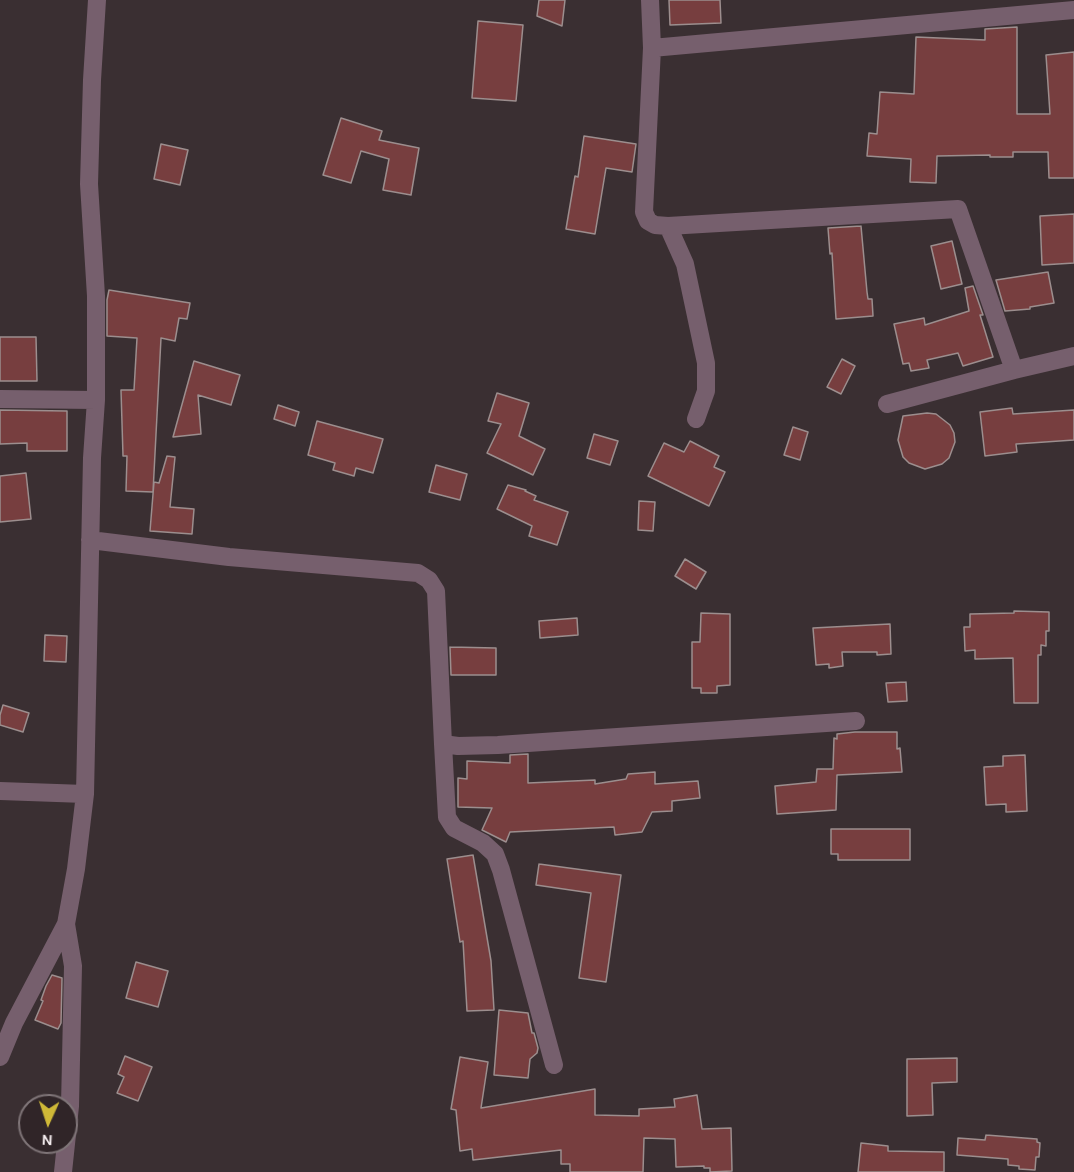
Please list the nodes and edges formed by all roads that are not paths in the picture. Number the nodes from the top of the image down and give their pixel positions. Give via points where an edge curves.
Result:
1 (98, 0) edge
2 (650, 0) edge
3 (1074, 10) edge
4 (652, 48) junction
5 (668, 226) junction
6 (1074, 356) edge
7 (1014, 370) junction
8 (0, 399) edge
9 (96, 400) junction
10 (887, 404) dead end
11 (696, 419) dead end
12 (90, 540) junction
13 (856, 721) dead end
14 (443, 744) junction
15 (0, 791) edge
16 (85, 794) junction
17 (66, 924) junction
18 (7, 1019) edge
19 (0, 1057) edge
20 (554, 1065) dead end
21 (63, 1172) edge

1 - 9 street via 90,184
2 - 4 street
3 - 4 street
4 - 5 street via 644,212 648,221
5 - 7 street via 958,209
5 - 11 street via 686,264 705,363 706,391
6 - 7 street
7 - 10 street
8 - 9 street
9 - 12 street
12 - 14 street via 229,557 418,573 436,591
12 - 16 street
13 - 14 street via 510,744
14 - 20 street via 447,817 454,828 495,854
15 - 16 street
16 - 17 street
17 - 18 street
17 - 21 street via 73,966 70,1106
18 - 19 street

